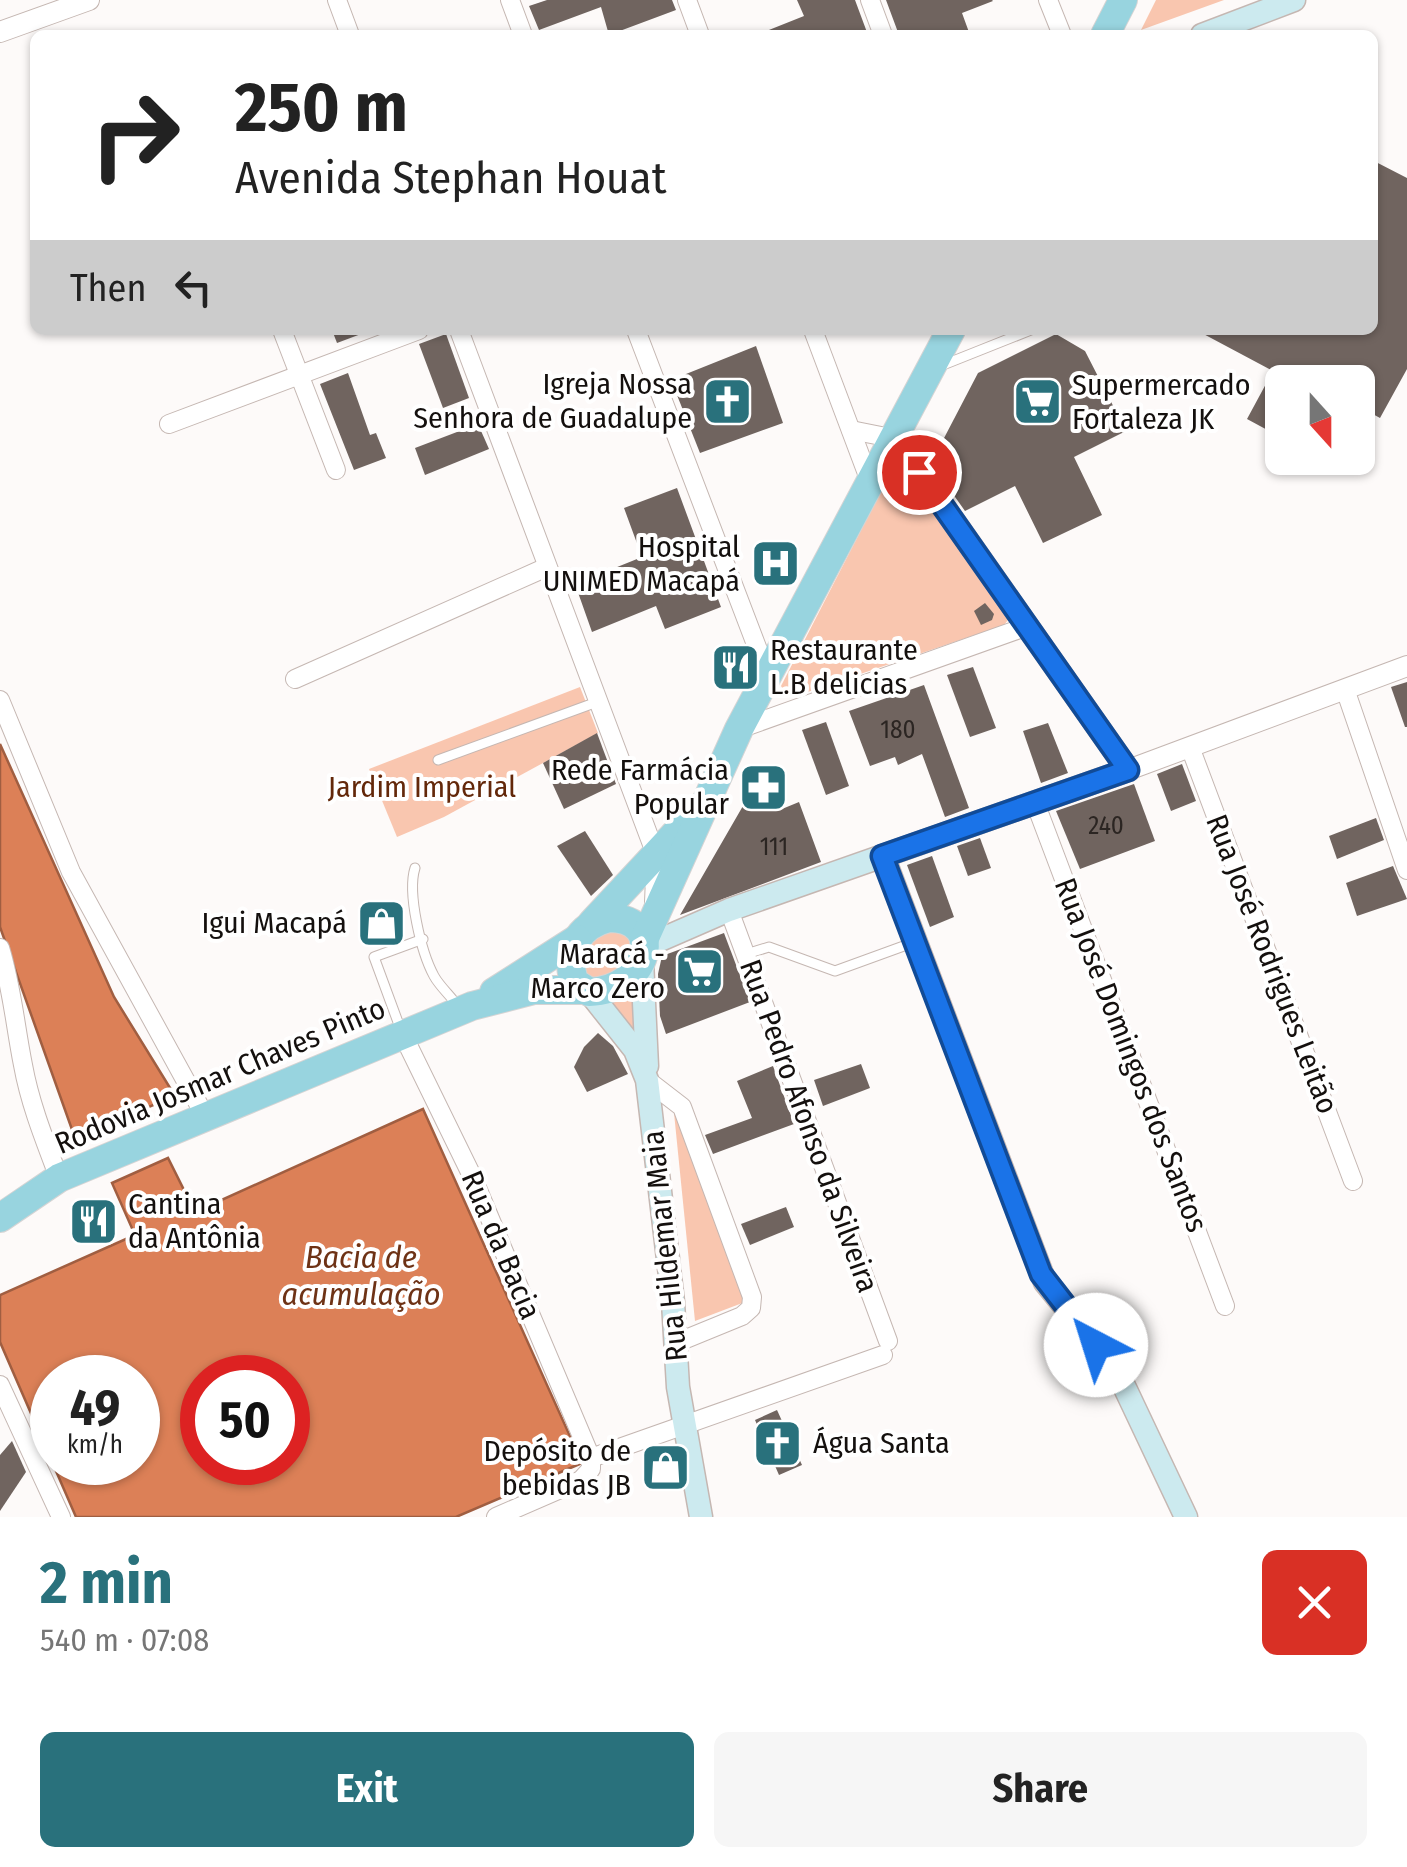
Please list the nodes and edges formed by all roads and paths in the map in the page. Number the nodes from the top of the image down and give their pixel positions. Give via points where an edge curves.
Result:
1 (89, 0) edge
2 (336, 0) edge
3 (510, 0) edge
4 (687, 0) edge
5 (870, 0) edge
6 (1048, 0) edge
7 (1124, 0) edge
8 (1294, 0) edge
9 (348, 30) edge
10 (521, 30) edge
11 (698, 30) edge
12 (881, 30) edge
13 (1060, 30) edge
14 (1107, 30) edge
15 (1215, 30) edge
16 (0, 32) edge
17 (284, 335) edge
18 (406, 335) edge
19 (461, 335) edge
20 (638, 335) edge
21 (815, 335) edge
22 (948, 335) edge
23 (1019, 335) edge
24 (931, 370) junction
25 (299, 375) junction
26 (169, 424) dead end
27 (851, 430) junction
28 (896, 439) junction
29 (336, 470) dead end
30 (872, 485) junction
31 (547, 567) junction
32 (1028, 626) junction
33 (1407, 666) edge
34 (768, 676) junction
35 (295, 678) dead end
36 (1345, 689) junction
37 (0, 700) edge
38 (597, 702) junction
39 (739, 730) junction
40 (1190, 747) junction
41 (438, 760) dead end
42 (1128, 770) junction
43 (704, 803) junction
44 (1036, 804) junction
45 (656, 855) junction
46 (882, 856) junction
47 (415, 868) dead end
48 (1407, 870) edge
49 (730, 910) junction
50 (584, 931) junction
51 (422, 939) junction
52 (915, 942) junction
53 (645, 944) junction
54 (0, 948) edge
55 (746, 954) junction
56 (587, 991) junction
57 (467, 1008) junction
58 (403, 1035) junction
59 (648, 1080) junction
60 (206, 1116) junction
61 (59, 1178) junction
62 (1353, 1181) dead end
63 (0, 1218) edge
64 (1225, 1306) dead end
65 (676, 1343) junction
66 (0, 1385) edge
67 (5, 1410) edge
68 (684, 1426) junction
69 (591, 1458) junction
70 (61, 1517) edge
71 (496, 1517) edge
72 (701, 1517) edge
73 (1186, 1517) edge

1 - 16 street
2 - 9 street
3 - 10 street
4 - 11 street
5 - 12 street
6 - 13 street
7 - 14 main road
8 - 15 main road
17 - 25 street
18 - 25 street
19 - 31 street
20 - 34 street
21 - 27 street
22 - 24 main road, Rodovia Josmar Chaves Pinto
23 - 24 lane
24 - 28 main road, Rodovia Josmar Chaves Pinto
25 - 26 street
25 - 29 street
27 - 28 street
27 - 30 street
28 - 30 main road, Rodovia Josmar Chaves Pinto
28 - 32 main road
30 - 34 main road, Rodovia Josmar Chaves Pinto
31 - 35 street
31 - 38 street
32 - 39 street
32 - 42 main road
33 - 36 street
34 - 39 main road, Rodovia Josmar Chaves Pinto
36 - 40 street
36 - 48 street
37 - 60 street via 71,872
38 - 41 lane
38 - 45 street
39 - 43 main road, Rodovia Josmar Chaves Pinto
40 - 42 street
40 - 62 street, Rua José Rodrigues Leitão
42 - 44 main road
43 - 45 main road, Rodovia Josmar Chaves Pinto
43 - 53 main road, Rodovia Josmar Chaves Pinto
44 - 46 main road
44 - 64 street, Rua José Domingos dos Santos
45 - 50 main road, Rodovia Josmar Chaves Pinto
45 - 53 street
46 - 49 main road
46 - 52 main road
47 - 51 lane via 412,896
49 - 53 main road
49 - 55 street, Rua Pedro Afonso da Silveira
50 - 53 main road via 619,918 634,924
50 - 56 main road via 570,966 574,982
50 - 57 main road, Rodovia Josmar Chaves Pinto
51 - 57 lane via 435,978
51 - 58 lane via 374,956
52 - 55 lane via 835,971 769,946
52 - 73 main road via 1044,1282 1116,1369
53 - 56 main road via 638,969 620,986
53 - 59 main road
54 - 61 street via 31,1101
55 - 68 street, Rua Pedro Afonso da Silveira via 885,1348
56 - 57 main road, Rodovia Josmar Chaves Pinto via 534,990
56 - 59 main road, Rua Hildemar Maia via 635,1050
57 - 58 main road, Rodovia Josmar Chaves Pinto
58 - 60 main road, Rodovia Josmar Chaves Pinto
58 - 69 street, Rua da Bacia via 472,1176
59 - 65 main road, Rua Hildemar Maia
59 - 65 street via 682,1108 752,1297 742,1316
60 - 61 main road, Rodovia Josmar Chaves Pinto
61 - 63 main road, Rodovia Josmar Chaves Pinto
65 - 68 main road, Rua Hildemar Maia
66 - 67 street
67 - 70 street
68 - 69 street
68 - 72 main road, Rua Hildemar Maia
69 - 71 street via 581,1480

